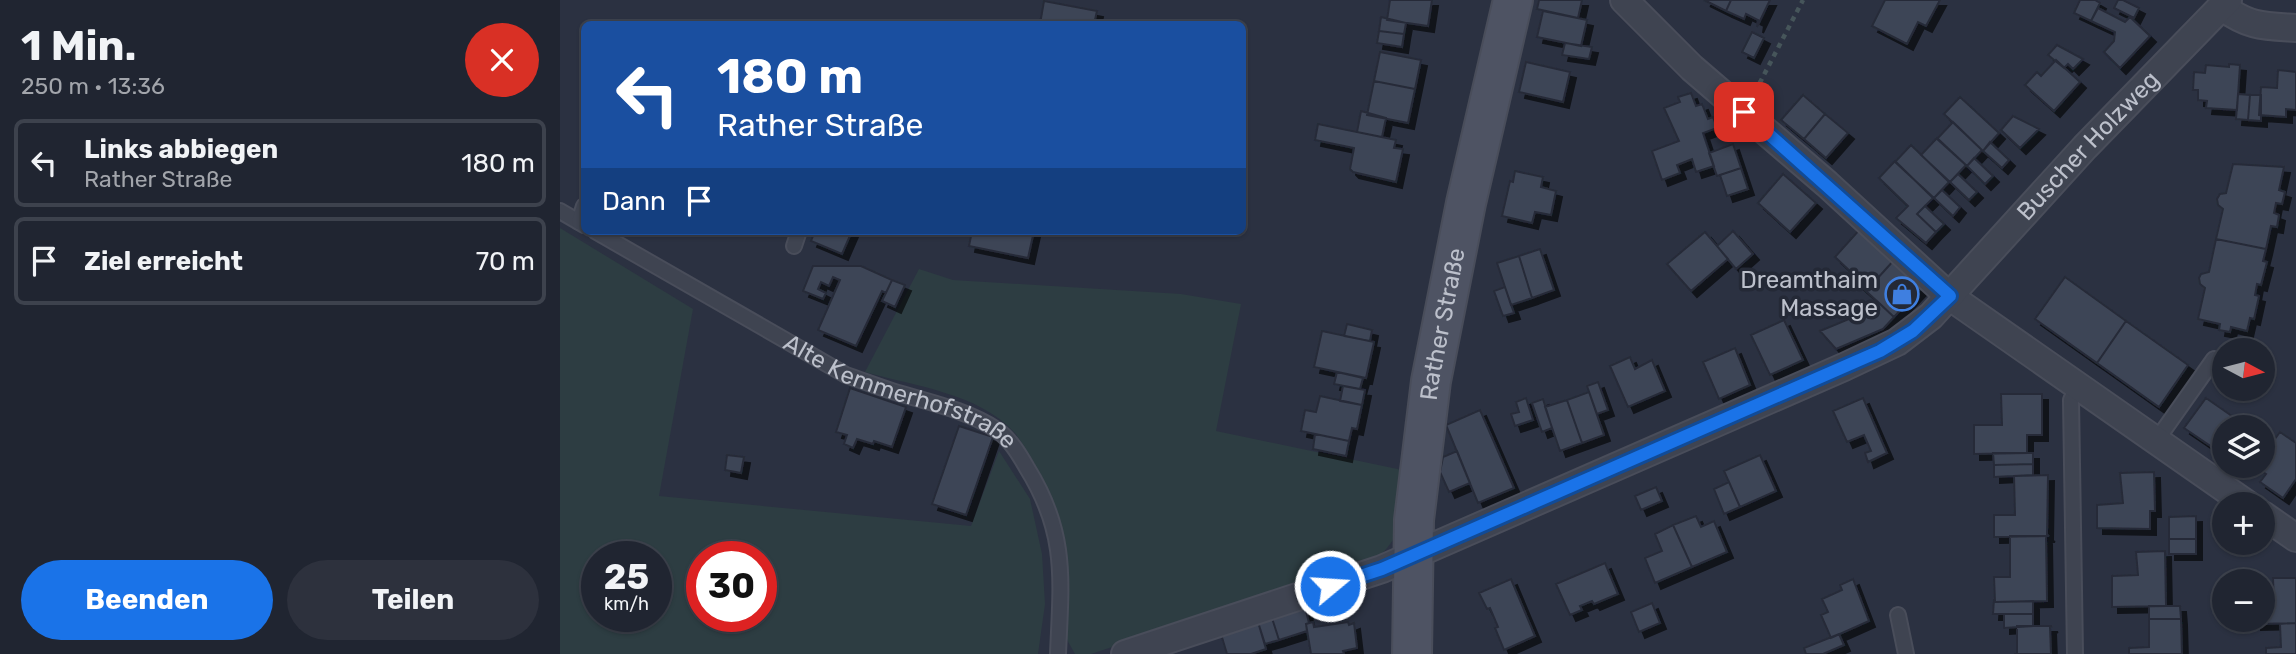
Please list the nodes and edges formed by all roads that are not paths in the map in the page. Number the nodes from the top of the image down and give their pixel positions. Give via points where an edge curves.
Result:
1 (1513, 0) edge
2 (1624, 0) edge
3 (2225, 4) edge
4 (2296, 28) edge
5 (560, 211) edge
6 (581, 223) edge
7 (602, 235) edge
8 (798, 235) edge
9 (794, 246) dead end
10 (1950, 296) junction
11 (2212, 362) edge
12 (2077, 387) junction
13 (2157, 441) junction
14 (2230, 492) edge
15 (2275, 523) edge
16 (2296, 538) edge
17 (1413, 555) junction
18 (1898, 615) dead end
19 (1058, 654) edge
20 (1125, 654) edge
21 (1412, 654) edge
22 (1906, 654) edge
23 (2075, 654) edge

1 - 17 street, Rather Straße via 1440,332 1420,466
2 - 10 street via 1692,68
3 - 4 street via 2240,20
3 - 10 street, Buscher Holzweg via 2085,147
5 - 6 lane
7 - 19 lane, Alte Kemmerhofstraße via 846,375 954,409 1007,439 1044,499 1058,540
8 - 9 lane
10 - 12 street
10 - 17 street via 1913,331 1880,351
11 - 13 lane
12 - 13 street
12 - 23 lane via 2071,400
13 - 14 street
15 - 16 street
17 - 20 street
17 - 21 street, Rather Straße
18 - 22 lane

